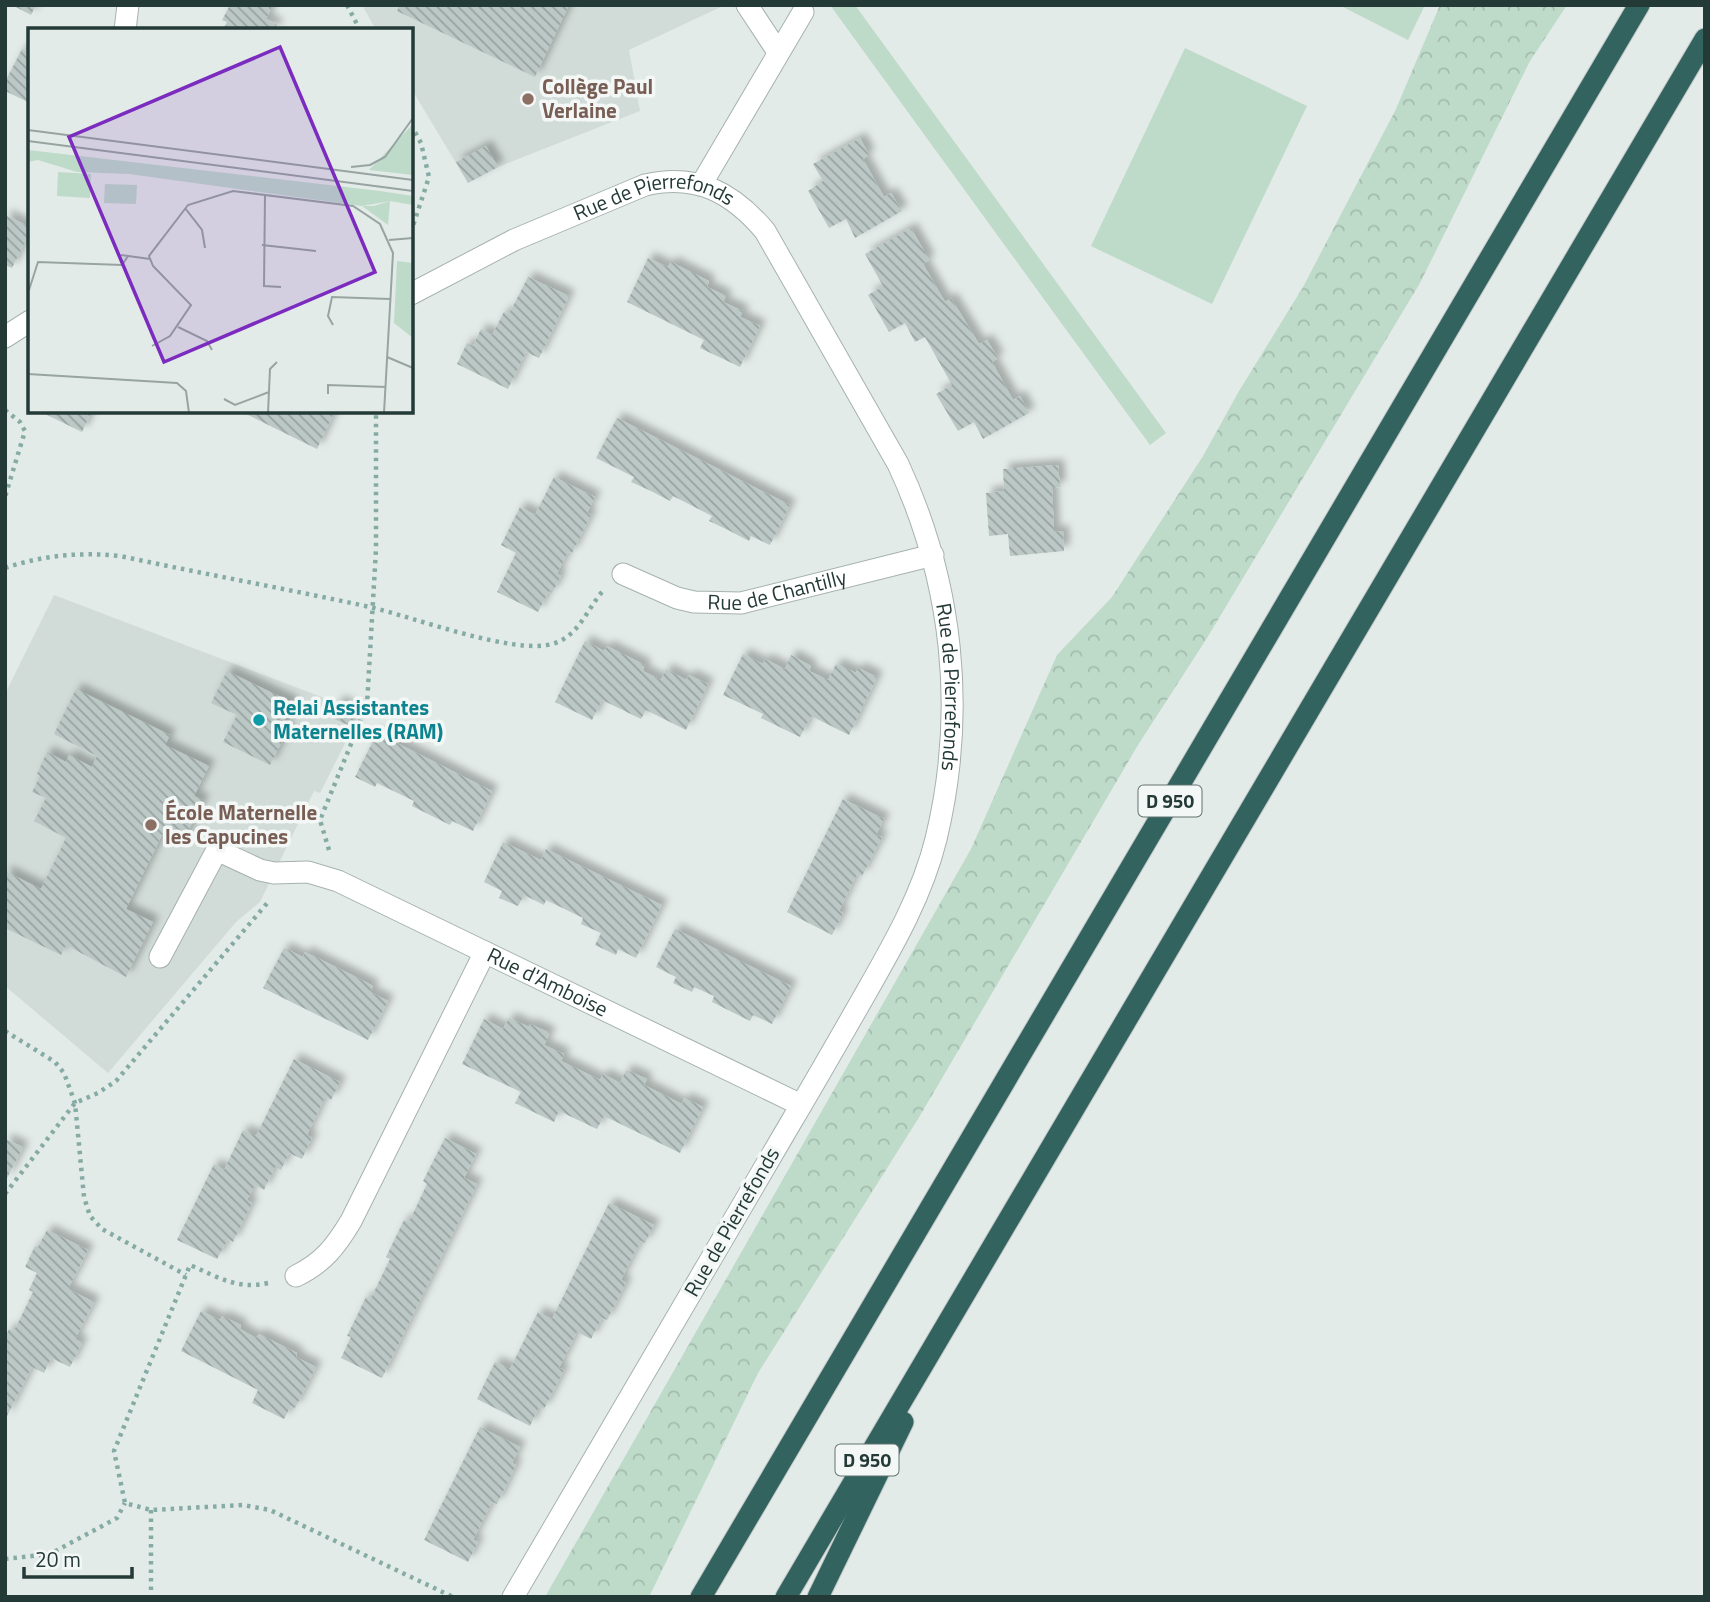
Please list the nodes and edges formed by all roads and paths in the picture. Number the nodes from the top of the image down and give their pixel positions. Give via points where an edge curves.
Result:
1 (128, 5) edge
2 (347, 5) edge
3 (747, 5) edge
4 (1639, 5) edge
5 (803, 12) dead end
6 (125, 28) edge
7 (359, 28) edge
8 (1705, 39) edge
9 (778, 52) junction
10 (413, 129) edge
11 (701, 185) junction
12 (413, 226) edge
13 (413, 293) edge
14 (28, 322) edge
15 (5, 337) edge
16 (5, 410) edge
17 (376, 413) edge
18 (5, 497) edge
19 (933, 555) junction
20 (5, 568) edge
21 (623, 575) joint
22 (373, 608) junction
23 (292, 873) junction
24 (338, 881) junction
25 (485, 952) junction
26 (160, 957) dead end
27 (5, 1031) edge
28 (75, 1103) junction
29 (801, 1105) junction
30 (5, 1194) edge
31 (186, 1275) junction
32 (296, 1276) joint
33 (947, 1324) junction
34 (125, 1503) junction
35 (151, 1510) junction
36 (5, 1559) edge
37 (151, 1597) edge
38 (453, 1597) edge
39 (513, 1597) edge
40 (701, 1597) edge
41 (786, 1597) edge
42 (818, 1597) edge

1 - 6 street
2 - 7 path
3 - 9 street
4 - 40 highway, D 950
5 - 9 street
8 - 33 highway, D 950
9 - 11 street
10 - 12 path via 429,177
11 - 13 street, Rue de Pierrefonds via 663,181 625,192 514,240
11 - 19 street, Rue de Pierrefonds via 736,202 765,231 898,464
14 - 15 street
16 - 18 path via 25,431
17 - 22 path
19 - 21 street, Rue de Chantilly via 741,603 677,598
19 - 29 street, Rue de Pierrefonds via 946,613 951,674 947,771 936,839 926,874 894,944
20 - 22 path via 64,554 120,556
21 - 22 path via 606,587 568,637 551,644 505,643
22 - 24 path via 367,705 320,820
23 - 24 street, Rue d'Amboise via 308,872
23 - 26 street, Rue d'Amboise via 260,870 217,850
23 - 28 path via 116,1081
24 - 25 street, Rue d'Amboise
25 - 29 street, Rue d'Amboise
25 - 32 street via 351,1221 328,1255
27 - 28 path via 55,1062
28 - 30 path
28 - 31 path via 83,1197 90,1216 102,1229
29 - 39 street, Rue de Pierrefonds
31 - 32 path via 190,1265 237,1285 255,1286
31 - 34 path via 114,1451
33 - 41 highway, D 950
33 - 42 highway
34 - 35 path
34 - 36 path via 117,1518 50,1554
35 - 37 path
35 - 38 path via 243,1505 270,1510

